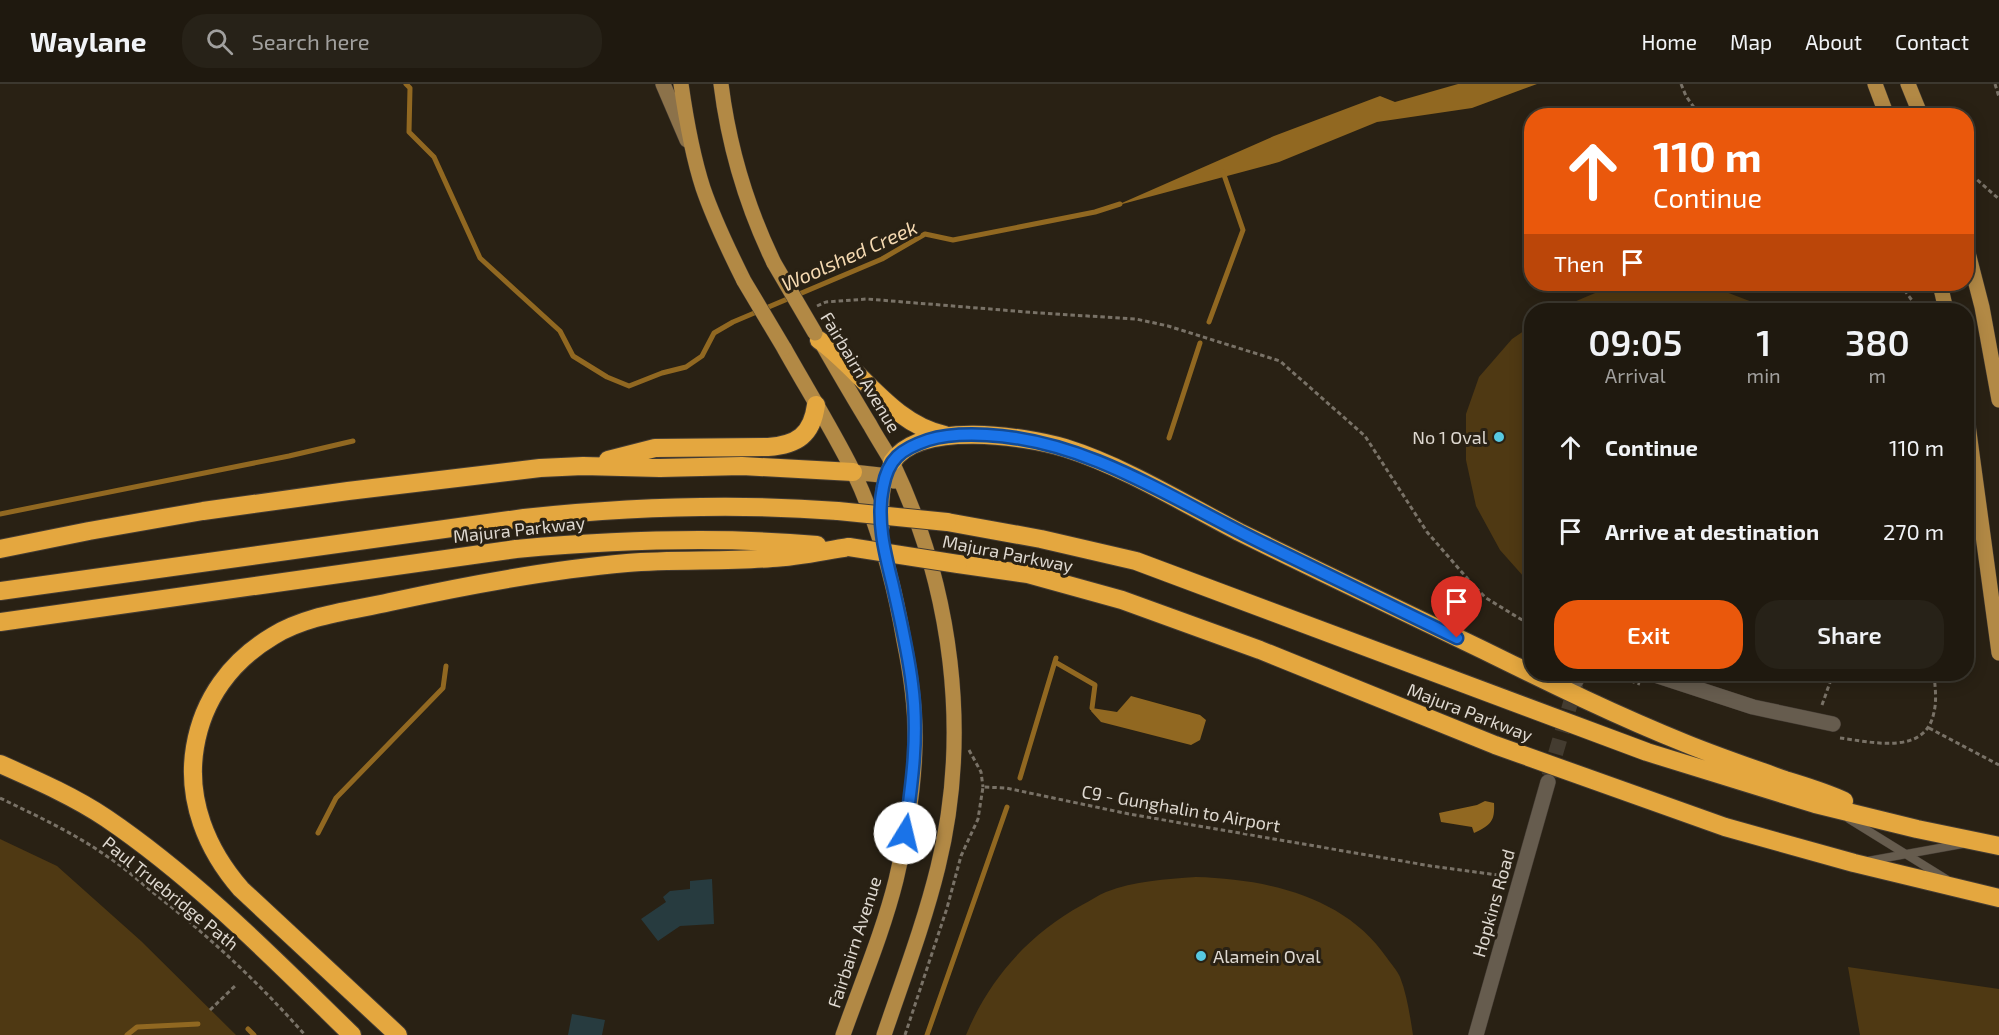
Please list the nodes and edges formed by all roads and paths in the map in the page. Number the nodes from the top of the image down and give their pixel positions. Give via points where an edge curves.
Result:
1 (663, 84) edge
2 (681, 84) edge
3 (721, 84) edge
4 (1681, 84) edge
5 (1875, 84) edge
6 (1908, 84) edge
7 (1995, 84) edge
8 (1999, 97) edge
9 (1694, 108) edge
10 (1884, 108) edge
11 (1918, 108) edge
12 (693, 154) junction
13 (1974, 177) edge
14 (1999, 199) edge
15 (1974, 276) edge
16 (808, 310) dead end
17 (817, 336) junction
18 (1999, 399) edge
19 (816, 405) junction
20 (947, 436) junction
21 (583, 466) junction
22 (1974, 469) edge
23 (889, 470) junction
24 (853, 472) junction
25 (849, 547) junction
26 (883, 548) junction
27 (0, 549) edge
28 (0, 591) edge
29 (1524, 621) edge
30 (0, 622) edge
31 (1999, 653) edge
32 (1524, 670) edge
33 (1547, 681) edge
34 (1673, 681) edge
35 (1830, 681) edge
36 (1934, 681) edge
37 (1815, 721) junction
38 (1929, 728) junction
39 (1835, 731) joint
40 (0, 764) edge
41 (1999, 765) edge
42 (1548, 782) tunnel mouth
43 (0, 798) edge
44 (1830, 808) junction
45 (1894, 824) junction
46 (1977, 842) junction
47 (1999, 846) edge
48 (1908, 854) junction
49 (1854, 863) junction
50 (1520, 879) junction
51 (1963, 890) junction
52 (1999, 898) edge
53 (237, 984) dead end
54 (210, 1010) dead end
55 (305, 1035) edge
56 (352, 1035) edge
57 (398, 1035) edge
58 (843, 1035) edge
59 (884, 1035) edge
60 (905, 1035) edge
61 (1476, 1035) edge

1 - 12 main road
2 - 12 main road, Fairbairn Avenue
3 - 17 main road, Fairbairn Avenue, bridge via 734,157 758,230
4 - 9 path
5 - 10 main road
6 - 11 main road
7 - 8 path
12 - 19 main road, Fairbairn Avenue, bridge via 720,233
13 - 14 path
15 - 18 main road
16 - 29 path via 826,302 867,299 1136,319 1280,361 1365,436 1418,519 1486,598
17 - 20 highway via 909,420
17 - 23 main road, Fairbairn Avenue
19 - 21 highway via 808,431 785,445 655,448
19 - 24 main road, Fairbairn Avenue
20 - 23 highway via 906,449
20 - 32 highway via 1015,438 1079,453
21 - 24 highway via 742,466
21 - 27 highway via 540,468 203,511
22 - 31 main road
23 - 24 main road
23 - 26 main road via 882,494
23 - 59 main road, Fairbairn Avenue via 908,499 928,554 946,634 955,751 938,867
24 - 26 main road, Fairbairn Avenue
25 - 30 highway, Majura Parkway via 714,540 593,542 463,556
25 - 49 highway, Majura Parkway, bridge via 1028,574 1122,600 1260,650 1506,749 1725,827
25 - 57 highway via 771,559 678,560 504,579 292,626 237,663 211,700 196,741 194,784 204,830 214,852 241,889
26 - 58 main road, Fairbairn Avenue via 912,684 916,743 896,880
28 - 44 highway, Majura Parkway, bridge via 578,512 682,506 784,507 947,522 1136,561 1647,752
33 - 45 highway via 1625,719 1735,763 1836,797
34 - 37 street via 1743,704
35 - 37 path
36 - 38 path via 1935,709
37 - 39 street
38 - 39 path via 1899,743
38 - 41 path
40 - 56 highway via 104,817 158,856 265,950
42 - 50 street, Hopkins Road
43 - 55 path, Paul Truebridge Path via 53,823 109,857 234,960
44 - 45 highway, Majura Parkway
44 - 48 lane
45 - 46 highway, Majura Parkway
46 - 47 highway, Majura Parkway
46 - 48 lane
48 - 49 lane
48 - 51 lane
49 - 51 highway, Majura Parkway
50 - 60 path, C9 - Gunghalin to Airport via 983,787 978,819 961,856
50 - 61 street, Hopkins Road
51 - 52 highway, Majura Parkway
53 - 54 path

